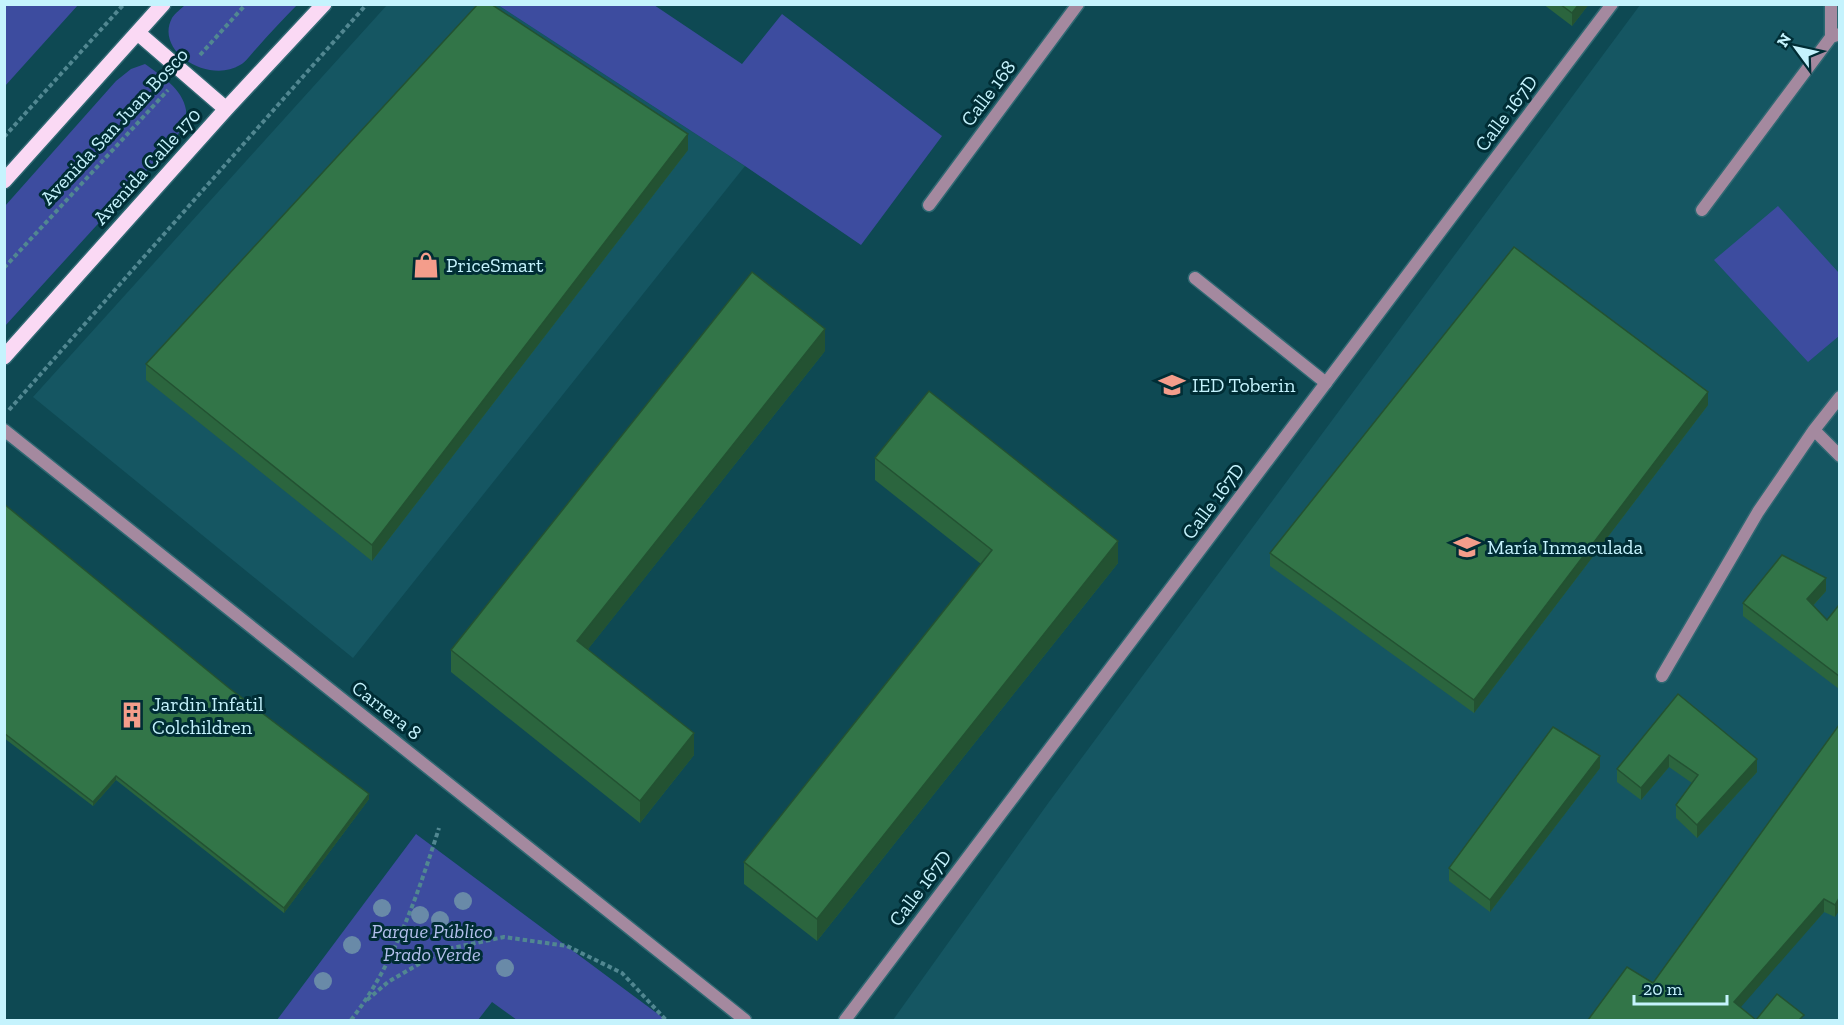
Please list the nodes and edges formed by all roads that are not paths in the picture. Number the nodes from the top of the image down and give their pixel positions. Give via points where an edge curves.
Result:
1 (163, 4) edge
2 (324, 4) edge
3 (1078, 4) edge
4 (1612, 4) edge
5 (1831, 4) edge
6 (138, 33) junction
7 (1835, 36) edge
8 (226, 109) junction
9 (4, 181) edge
10 (930, 205) dead end
11 (1702, 210) dead end
12 (1195, 278) dead end
13 (4, 357) edge
14 (1326, 383) junction
15 (1839, 397) edge
16 (4, 430) edge
17 (1814, 430) junction
18 (1839, 456) edge
19 (1662, 676) dead end
20 (745, 1020) edge
21 (845, 1020) edge

1 - 6 main road
2 - 8 main road, Avenida Calle 170
3 - 10 street, Calle 168
4 - 14 street, Calle 167D
5 - 7 street
6 - 8 main road
6 - 9 main road
7 - 11 street
8 - 13 main road, Avenida Calle 170
12 - 14 street
14 - 21 street, Calle 167D
15 - 17 street
16 - 20 street, Carrera 8
17 - 18 street
17 - 19 street via 1758,512

